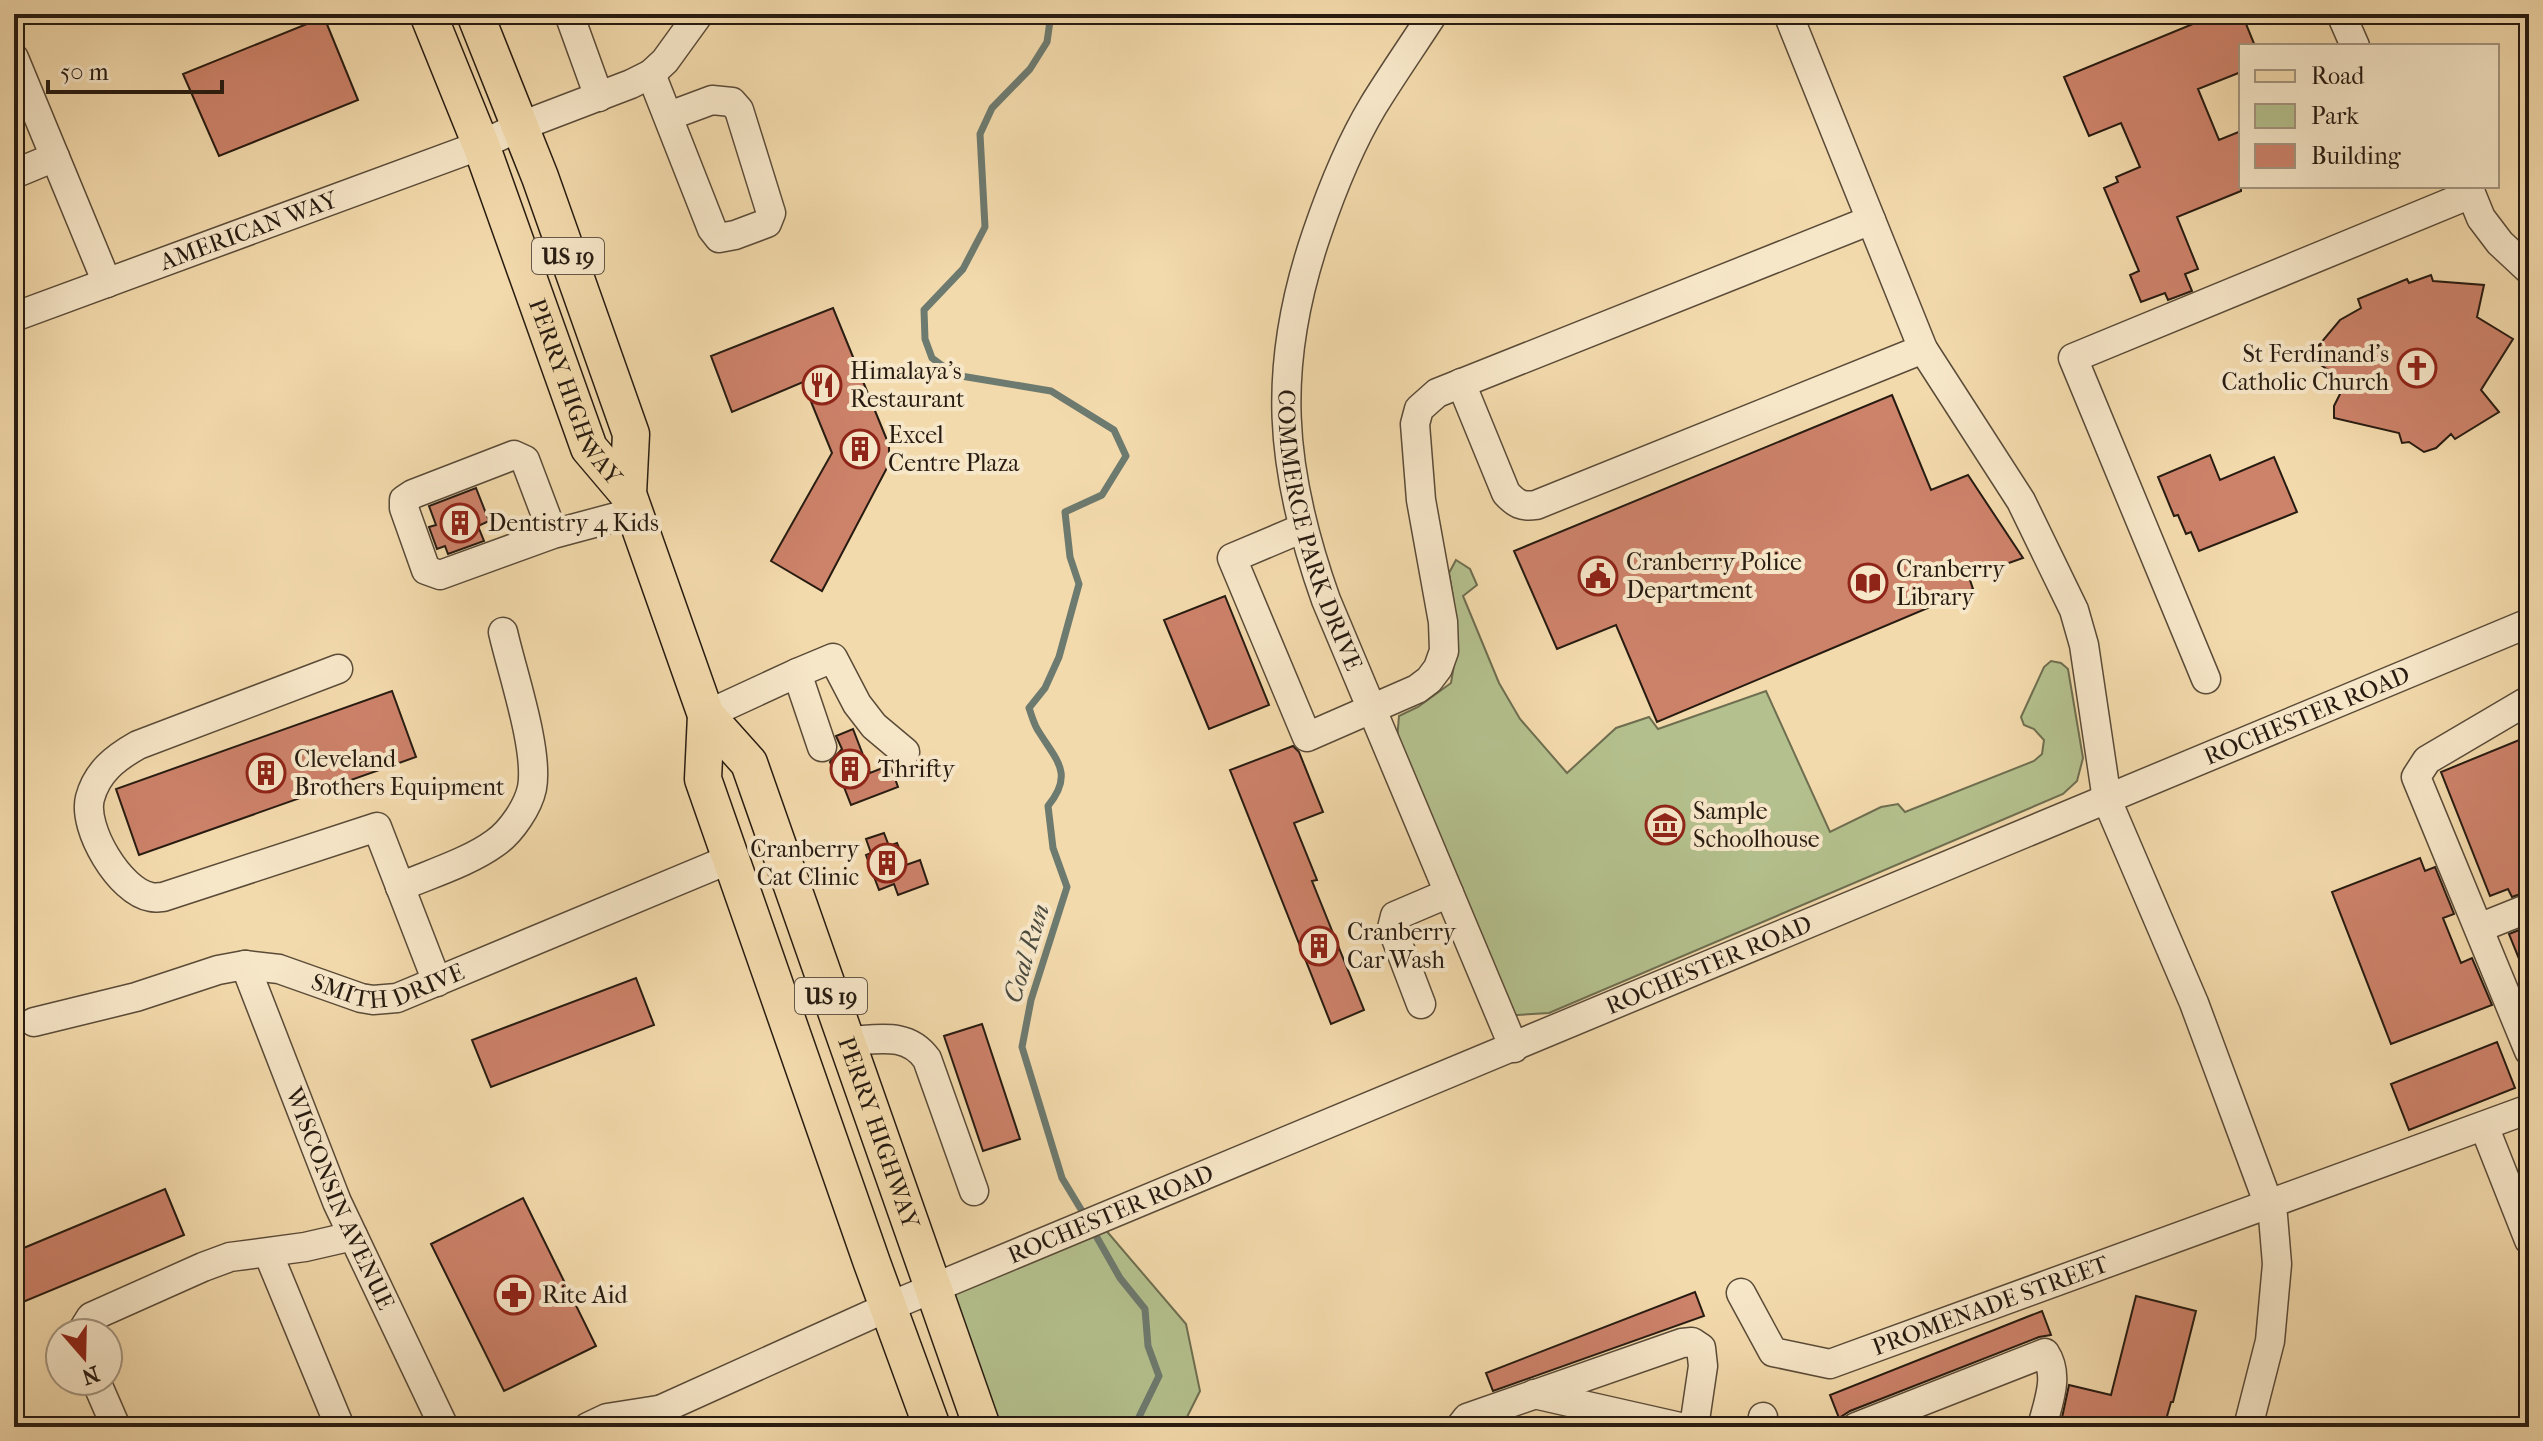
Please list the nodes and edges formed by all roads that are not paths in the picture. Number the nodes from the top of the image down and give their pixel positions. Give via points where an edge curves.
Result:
1 (428, 14) edge
2 (475, 14) edge
3 (569, 14) edge
4 (699, 14) edge
5 (1433, 14) edge
6 (1788, 14) edge
7 (2341, 14) edge
8 (2354, 44) edge
9 (14, 58) edge
10 (651, 74) junction
11 (599, 97) junction
12 (669, 116) junction
13 (521, 126) junction
14 (481, 145) junction
15 (55, 157) junction
16 (14, 174) edge
17 (2469, 190) edge
18 (1871, 220) junction
19 (2529, 270) edge
20 (107, 283) junction
21 (14, 317) edge
22 (1923, 349) junction
23 (1461, 383) junction
24 (632, 503) junction
25 (1303, 528) junction
26 (553, 534) junction
27 (2529, 623) edge
28 (503, 632) dead end
29 (338, 669) dead end
30 (797, 673) junction
31 (2206, 679) dead end
32 (2529, 700) edge
33 (1370, 709) junction
34 (706, 715) junction
35 (822, 747) dead end
36 (905, 752) dead end
37 (2107, 800) junction
38 (730, 859) junction
39 (400, 887) junction
40 (1449, 893) junction
41 (2529, 908) edge
42 (2479, 928) junction
43 (245, 965) junction
44 (437, 982) junction
45 (1421, 1004) dead end
46 (34, 1022) dead end
47 (847, 1041) junction
48 (1514, 1048) junction
49 (2529, 1051) edge
50 (2529, 1109) edge
51 (2484, 1126) junction
52 (974, 1191) dead end
53 (2268, 1203) junction
54 (353, 1236) junction
55 (2529, 1240) edge
56 (268, 1253) junction
57 (934, 1290) junction
58 (1741, 1293) dead end
59 (888, 1307) junction
60 (91, 1317) edge
61 (1534, 1394) junction
62 (103, 1397) edge
63 (662, 1409) junction
64 (116, 1427) edge
65 (340, 1427) edge
66 (444, 1427) edge
67 (588, 1427) edge
68 (637, 1427) edge
69 (932, 1427) edge
70 (982, 1427) edge
71 (1460, 1427) edge
72 (1680, 1427) edge
73 (1694, 1427) edge
74 (1856, 1427) edge
75 (2042, 1427) edge
76 (2248, 1427) edge

1 - 14 main road, PERRY HIGHWAY / US 19
2 - 13 main road, PERRY HIGHWAY / US 19
3 - 11 street
4 - 10 street
5 - 25 street, COMMERCE PARK DRIVE via 1340,169 1303,273 1286,368 1289,458
6 - 18 street
7 - 8 street
9 - 15 street
10 - 11 street, AMERICAN WAY
10 - 12 street
11 - 13 street, AMERICAN WAY
12 - 12 street via 719,238 767,223 771,213 732,102 712,100
13 - 14 street, AMERICAN WAY
13 - 24 main road, PERRY HIGHWAY / US 19 via 631,434
14 - 20 street, AMERICAN WAY
14 - 24 main road, PERRY HIGHWAY / US 19 via 589,448
15 - 16 street
15 - 20 street
17 - 19 street via 2481,218
17 - 31 street via 2073,358
18 - 22 street
18 - 23 street
20 - 21 street, AMERICAN WAY
22 - 23 street via 1523,507 1506,493
22 - 37 street via 2021,501 2074,610
23 - 33 street via 1426,402 1415,424 1444,651 1429,680
24 - 26 street
24 - 34 main road, PERRY HIGHWAY / US 19
25 - 33 street, COMMERCE PARK DRIVE
25 - 33 street via 1232,558 1307,737
26 - 26 street via 434,574 426,570 404,500 514,455 525,460
27 - 37 street, ROCHESTER ROAD
28 - 39 street via 533,757 532,789 518,818 496,843
29 - 39 street via 127,751 103,770 95,784 90,818 114,869 150,897 377,827
30 - 34 street
30 - 35 street
30 - 36 street via 833,658 857,704
32 - 42 street via 2427,760 2416,777
33 - 40 street, COMMERCE PARK DRIVE
34 - 38 main road, PERRY HIGHWAY / US 19 via 703,779
34 - 47 main road, PERRY HIGHWAY / US 19 via 749,763
37 - 48 street, ROCHESTER ROAD
37 - 53 street via 2194,1003
38 - 44 street, SMITH DRIVE
38 - 59 main road, PERRY HIGHWAY / US 19
39 - 44 street
40 - 45 street via 1395,916 1392,928
40 - 48 street, COMMERCE PARK DRIVE
41 - 42 street
42 - 49 street
43 - 44 street, SMITH DRIVE via 279,969 373,1000 397,998
43 - 46 street, SMITH DRIVE
43 - 54 street, WISCONSIN AVENUE
47 - 52 street via 901,1040 918,1047 927,1059
47 - 57 main road, PERRY HIGHWAY / US 19
48 - 57 street, ROCHESTER ROAD
50 - 51 street, PROMENADE STREET
51 - 53 street, PROMENADE STREET
51 - 55 street
53 - 58 street, PROMENADE STREET via 1830,1364 1773,1352
53 - 76 street via 2277,1264 2270,1341
54 - 56 street
54 - 66 street, WISCONSIN AVENUE
56 - 60 street via 230,1257
56 - 65 street
57 - 59 street, ROCHESTER ROAD
57 - 70 main road, PERRY HIGHWAY / US 19
59 - 63 street
59 - 69 main road, PERRY HIGHWAY / US 19
61 - 71 street via 1467,1418
61 - 72 street
61 - 73 street via 1692,1342 1701,1348 1703,1366
62 - 64 street
63 - 67 street via 607,1418
63 - 68 street
74 - 75 street via 2045,1353 2053,1379

